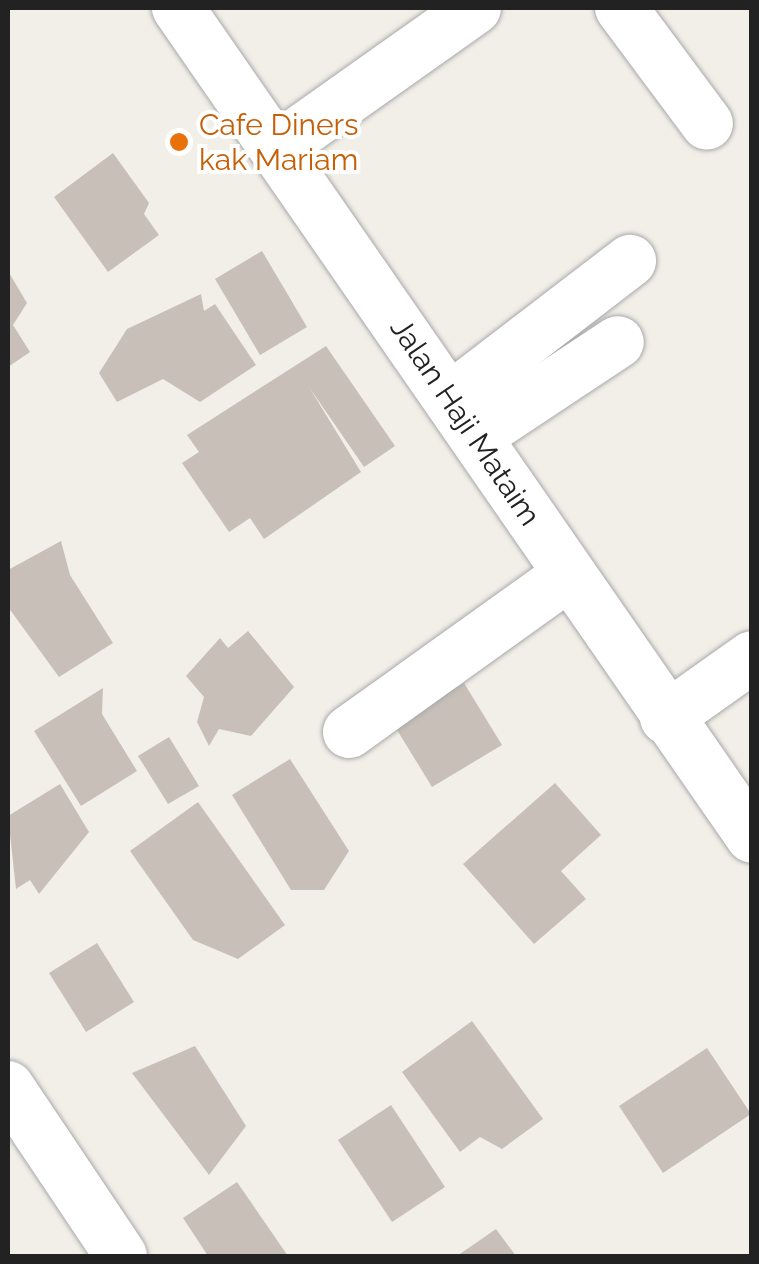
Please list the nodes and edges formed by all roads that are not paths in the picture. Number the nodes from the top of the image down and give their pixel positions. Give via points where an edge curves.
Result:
1 (178, 8) edge
2 (476, 8) edge
3 (621, 8) edge
4 (707, 124) dead end
5 (279, 147) junction
6 (630, 261) dead end
7 (618, 342) dead end
8 (463, 418) junction
9 (568, 575) junction
10 (752, 657) edge
11 (666, 718) junction
12 (348, 732) dead end
13 (752, 837) edge
14 (8, 1087) edge
15 (105, 1251) edge

1 - 5 street, Jalan Haji Mataim
2 - 5 street
3 - 4 street
5 - 8 street, Jalan Haji Mataim
6 - 8 street
7 - 8 street
8 - 9 street, Jalan Haji Mataim
9 - 11 street, Jalan Haji Mataim
9 - 12 street
10 - 11 street
11 - 13 street, Jalan Haji Mataim
14 - 15 street

